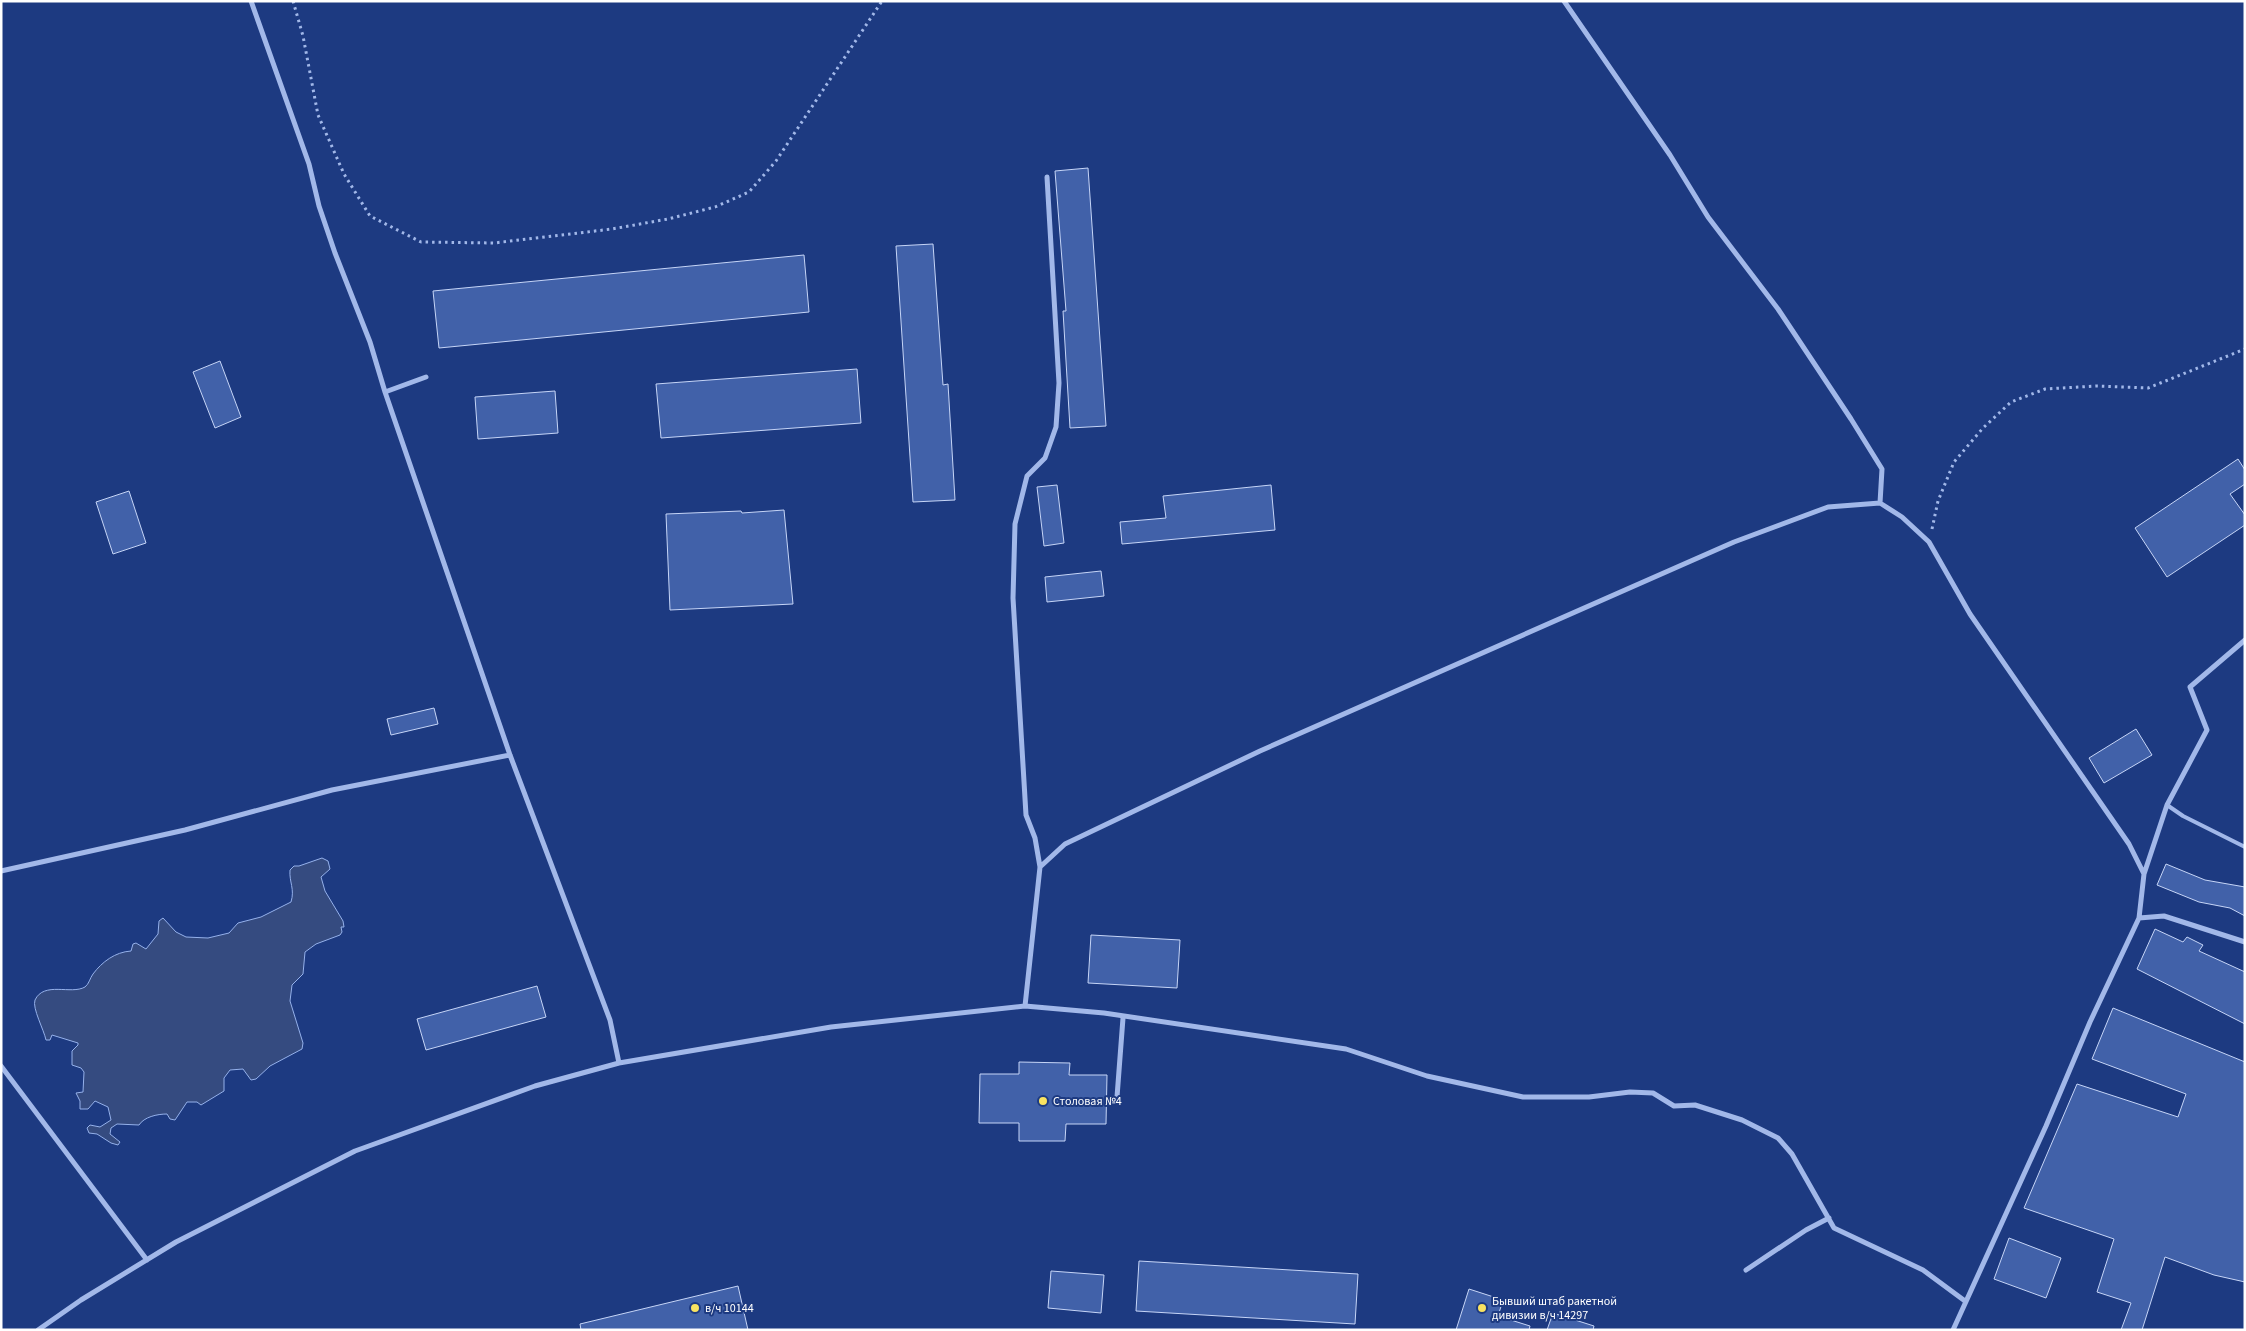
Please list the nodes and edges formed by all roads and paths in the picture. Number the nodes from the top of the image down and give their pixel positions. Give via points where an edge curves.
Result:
1 (251, 1) edge
2 (293, 1) edge
3 (882, 1) edge
4 (1564, 1) edge
5 (1047, 177) dead end
6 (2245, 349) edge
7 (426, 377) dead end
8 (385, 392) junction
9 (1880, 502) junction
10 (1929, 542) junction
11 (2245, 640) edge
12 (510, 754) junction
13 (2168, 805) junction
14 (2245, 847) edge
15 (1040, 867) junction
16 (1, 871) edge
17 (2144, 874) junction
18 (2139, 918) junction
19 (2245, 942) edge
20 (1025, 1006) junction
21 (1122, 1018) junction
22 (619, 1063) junction
23 (1, 1066) edge
24 (1117, 1097) dead end
25 (1829, 1218) junction
26 (147, 1260) junction
27 (1746, 1270) dead end
28 (1965, 1301) junction
29 (38, 1330) edge
30 (1953, 1330) edge

1 - 8 street via 308,164 334,253 370,342
2 - 3 path via 318,115 344,174 370,216 420,242 494,243 668,219 715,207 749,192 776,161
4 - 9 street via 1670,155 1708,217 1778,309 1856,427 1882,470
5 - 15 street via 1059,383 1056,427 1045,458 1027,476 1015,524 1013,598 1026,816 1035,838
6 - 10 path via 2148,388 2096,386 2045,389 2011,402 1954,462 1938,501
7 - 8 street
8 - 12 street
9 - 10 street
9 - 15 street via 1828,507 1654,576 1260,751 1064,844
10 - 17 street via 1970,614 2130,844
11 - 13 street via 2190,686 2207,730
12 - 16 street via 332,790 185,830
12 - 22 street via 610,1020
13 - 14 lane
13 - 17 street
15 - 20 street
17 - 18 street
18 - 19 street via 2164,916
18 - 28 street
20 - 21 street
20 - 22 street via 851,1024
21 - 24 street
21 - 25 street via 1346,1049 1426,1076 1523,1097 1653,1093 1674,1106 1695,1105 1742,1120 1778,1138 1792,1154
22 - 26 street via 535,1086 355,1151
23 - 26 street
25 - 27 street
25 - 28 street via 1834,1228 1923,1270
26 - 29 street
28 - 30 street

